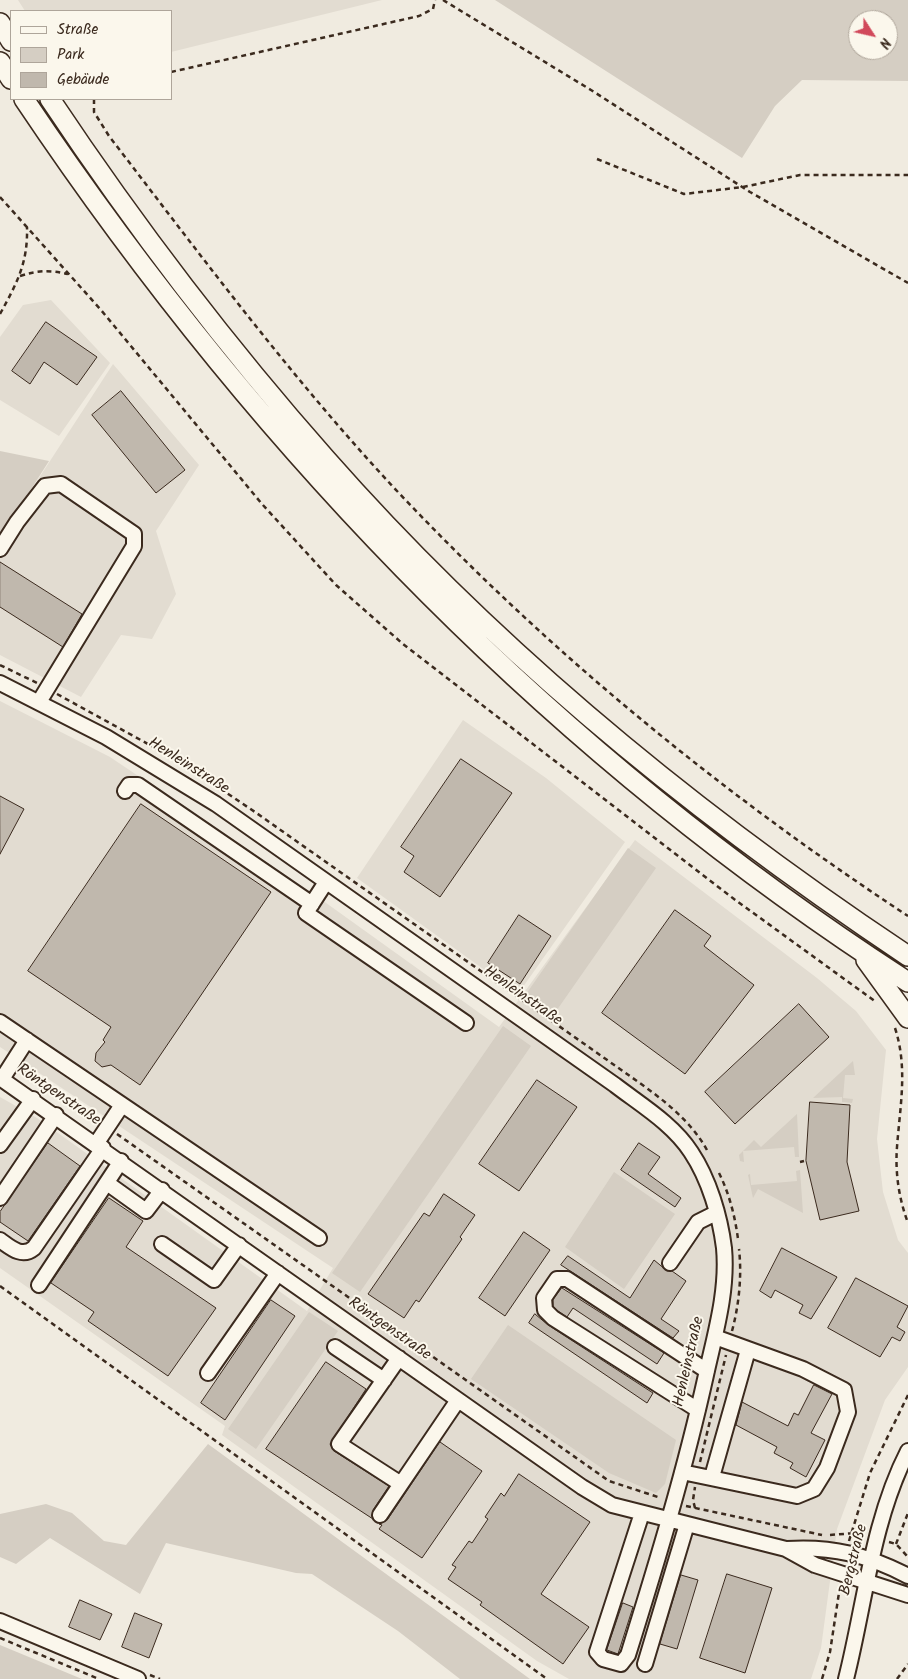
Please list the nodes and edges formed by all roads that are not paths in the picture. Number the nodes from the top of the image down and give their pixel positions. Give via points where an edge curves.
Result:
1 (0, 23) edge
2 (10, 39) edge
3 (0, 62) edge
4 (10, 77) edge
5 (25, 100) edge
6 (51, 100) edge
7 (0, 549) edge
8 (0, 683) edge
9 (39, 702) junction
10 (125, 791) dead end
11 (326, 882) junction
12 (312, 904) junction
13 (857, 949) junction
14 (908, 956) edge
15 (908, 982) edge
16 (1, 1015) edge
17 (900, 1020) edge
18 (466, 1023) dead end
19 (27, 1040) junction
20 (1, 1078) edge
21 (33, 1099) junction
22 (122, 1105) junction
23 (56, 1115) junction
24 (0, 1145) edge
25 (99, 1146) junction
26 (121, 1161) junction
27 (107, 1183) junction
28 (162, 1190) junction
29 (0, 1198) edge
30 (716, 1213) junction
31 (319, 1238) dead end
32 (0, 1240) edge
33 (162, 1244) dead end
34 (239, 1245) junction
35 (670, 1263) dead end
36 (278, 1272) junction
37 (39, 1284) dead end
38 (715, 1337) junction
39 (335, 1347) dead end
40 (748, 1350) junction
41 (399, 1358) junction
42 (707, 1371) junction
43 (208, 1373) dead end
44 (384, 1380) junction
45 (458, 1400) junction
46 (698, 1410) junction
47 (908, 1451) edge
48 (682, 1472) junction
49 (712, 1477) junction
50 (401, 1484) junction
51 (642, 1512) junction
52 (380, 1515) dead end
53 (670, 1520) junction
54 (687, 1524) junction
55 (786, 1549) junction
56 (871, 1560) junction
57 (908, 1576) edge
58 (866, 1582) junction
59 (908, 1595) edge
60 (0, 1621) edge
61 (645, 1664) dead end
62 (138, 1679) edge
63 (846, 1679) edge

1 - 2 highway
3 - 4 highway
5 - 13 highway via 91,196 194,334 313,474 384,551 519,682 615,765 762,881
6 - 14 highway via 108,184 217,328 328,461 398,536 546,678 674,787 775,864
7 - 9 street via 45,486 61,484 134,534 134,546
8 - 9 street, Henleinstraße
9 - 11 street, Henleinstraße via 106,737 216,804
10 - 12 street via 129,785 138,785
11 - 12 street
11 - 30 street, Henleinstraße via 663,1121 691,1151 711,1193
12 - 18 street via 306,914
13 - 15 highway
13 - 17 highway via 894,997
16 - 19 street
19 - 20 street
19 - 22 street
20 - 21 street, Röntgenstraße
21 - 23 street, Röntgenstraße
21 - 24 street
22 - 25 street
22 - 31 street
23 - 25 street, Röntgenstraße
23 - 29 street
25 - 26 street, Röntgenstraße
25 - 32 street via 34,1248 22,1253
26 - 27 street
26 - 28 street, Röntgenstraße
27 - 28 street via 146,1211
27 - 37 street
28 - 34 street, Röntgenstraße
30 - 35 street via 698,1222
30 - 38 street, Henleinstraße via 724,1248 724,1288
33 - 34 street via 214,1280
34 - 36 street, Röntgenstraße
36 - 41 street, Röntgenstraße
36 - 43 street
38 - 40 street
38 - 42 street, Henleinstraße
39 - 44 street
40 - 49 street
40 - 49 street via 804,1369 844,1390 848,1412 827,1468 814,1488 797,1496
41 - 44 street
41 - 45 street, Röntgenstraße
42 - 46 street, Henleinstraße
42 - 46 street via 567,1279 556,1279 544,1298 545,1310 553,1318
44 - 50 street via 340,1444
45 - 50 street
45 - 51 street, Röntgenstraße via 582,1487 612,1504
46 - 48 street, Henleinstraße
47 - 56 street, Bergstraße via 888,1502
48 - 49 street
48 - 53 street, Henleinstraße
50 - 52 street
51 - 53 street, Röntgenstraße
51 - 53 street, Henleinstraße via 597,1652 603,1659 621,1664 628,1655
53 - 54 street, Röntgenstraße
54 - 55 street, Röntgenstraße
54 - 61 street
55 - 56 street, Röntgenstraße via 817,1547 846,1551
55 - 58 street, Röntgenstraße via 815,1565
56 - 57 street, Röntgenstraße
56 - 58 street, Bergstraße
58 - 59 street, Röntgenstraße
58 - 63 street, Bergstraße
60 - 62 street

